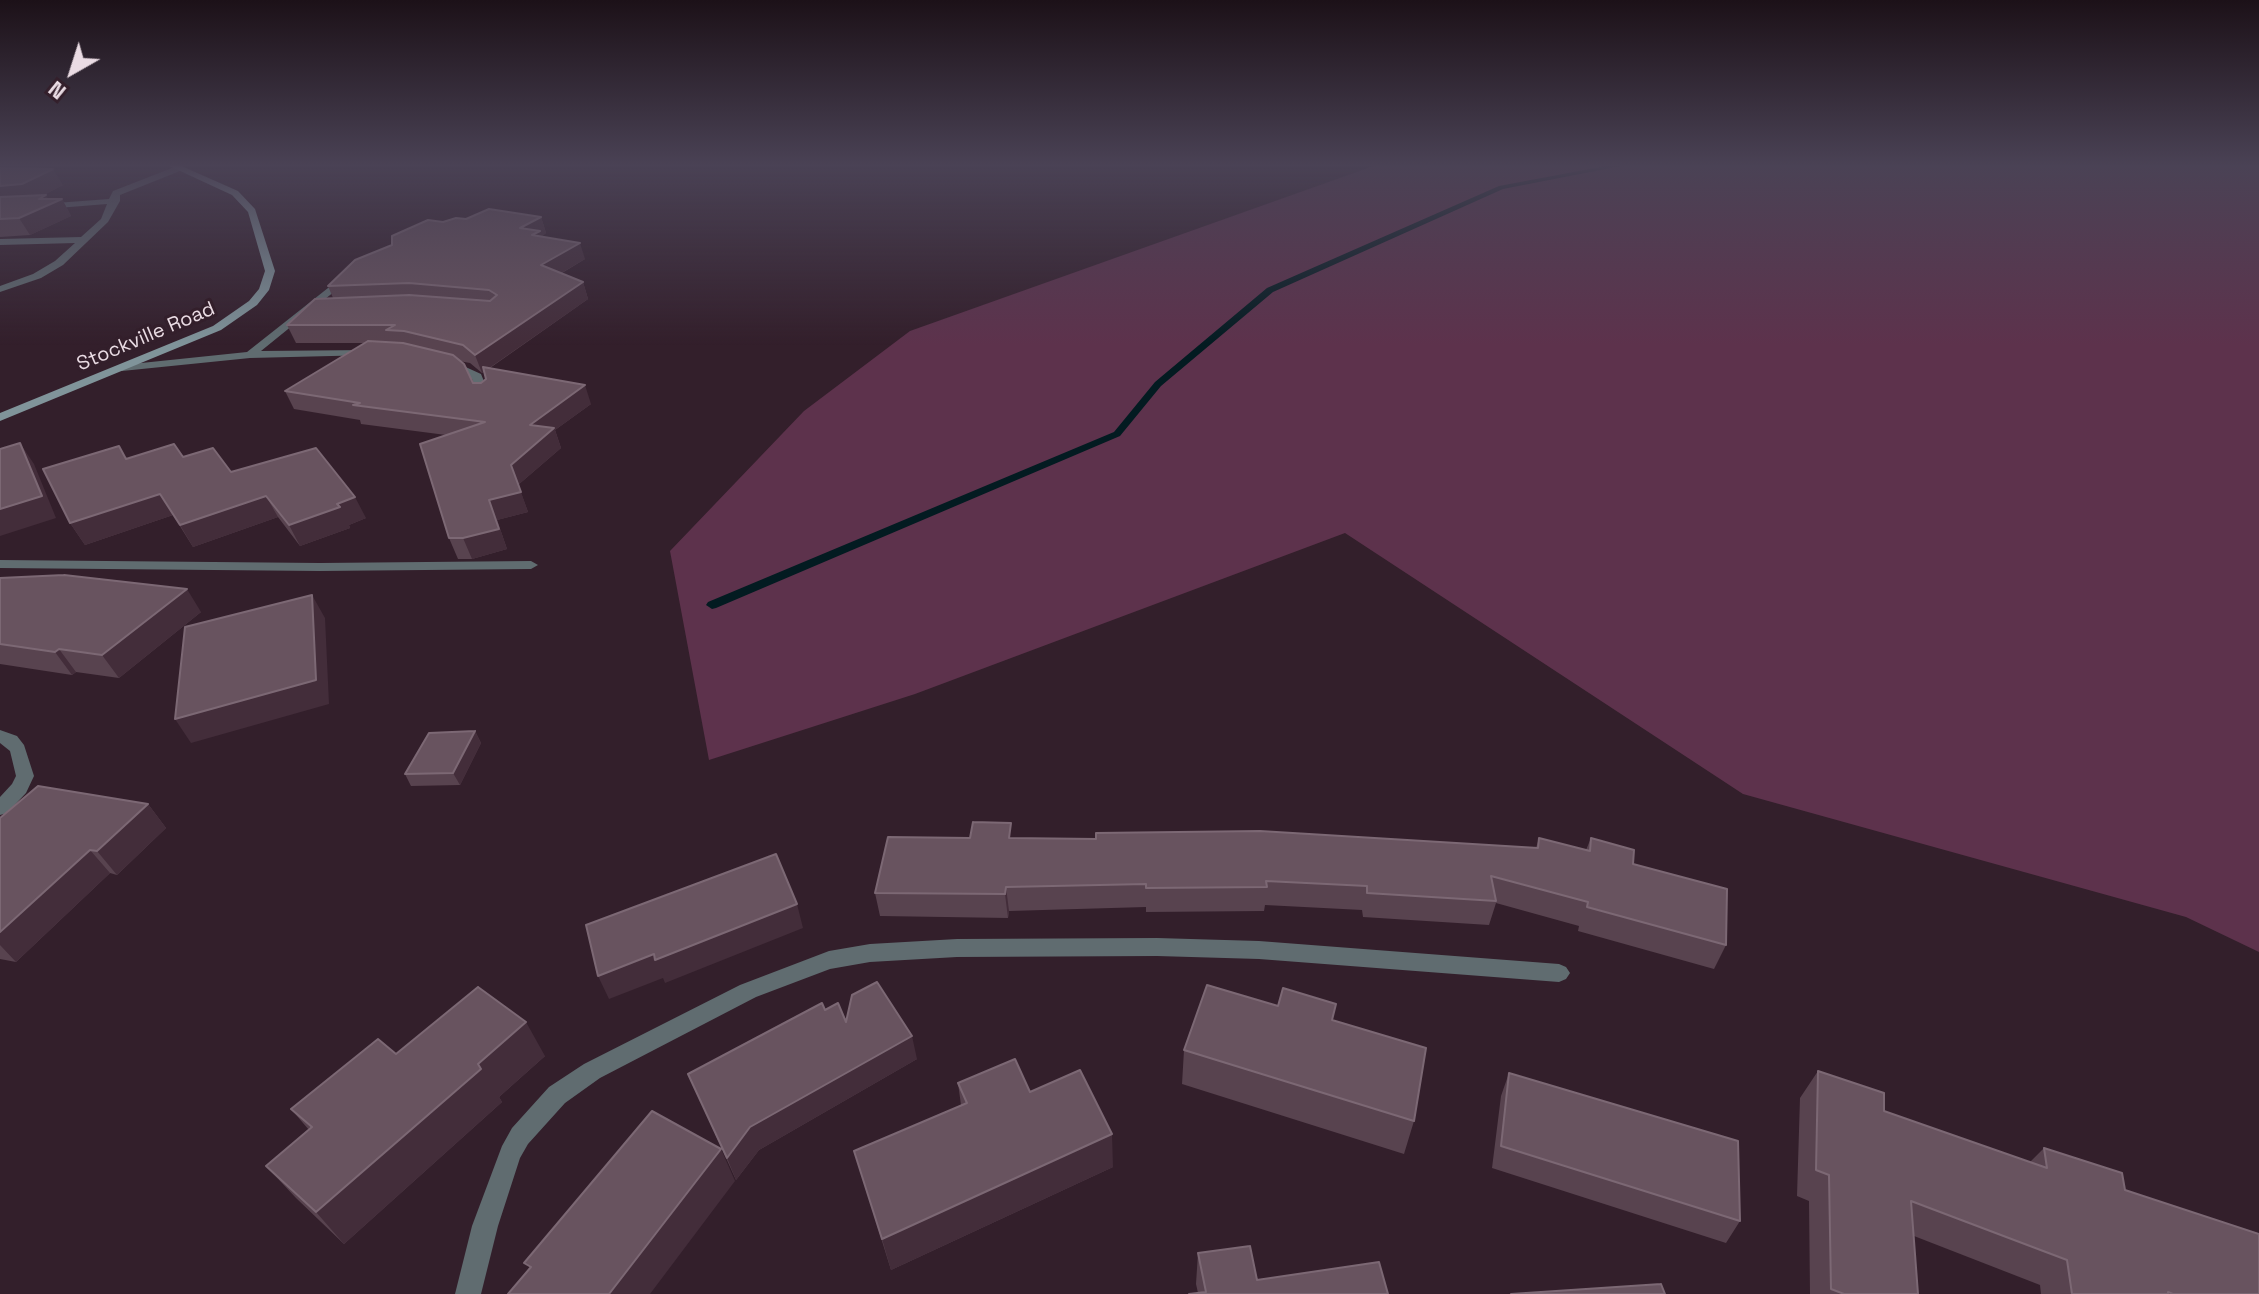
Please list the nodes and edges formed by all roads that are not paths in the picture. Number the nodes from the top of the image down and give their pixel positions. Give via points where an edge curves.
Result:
1 (101, 224) edge
2 (256, 224) edge
3 (86, 240) junction
4 (0, 242) edge
5 (359, 270) edge
6 (0, 289) edge
7 (333, 309) edge
8 (307, 311) junction
9 (382, 353) edge
10 (250, 355) junction
11 (434, 359) edge
12 (122, 368) junction
13 (484, 396) edge
14 (0, 417) edge
15 (0, 564) edge
16 (531, 565) dead end
17 (0, 736) edge
18 (0, 808) edge
19 (1559, 973) dead end
20 (468, 1294) edge

1 - 3 street
2 - 12 street, Stockville Road via 268,260 268,281 253,303 217,328
3 - 4 street
3 - 6 street via 45,272
5 - 8 street
7 - 8 street
8 - 10 street
9 - 10 street
10 - 12 street
11 - 13 street via 473,373
12 - 14 street, Stockville Road
15 - 16 street
17 - 18 street via 11,740 25,764 20,788
19 - 20 street via 1157,947 925,949 829,960 748,991 592,1071 557,1095 510,1154

